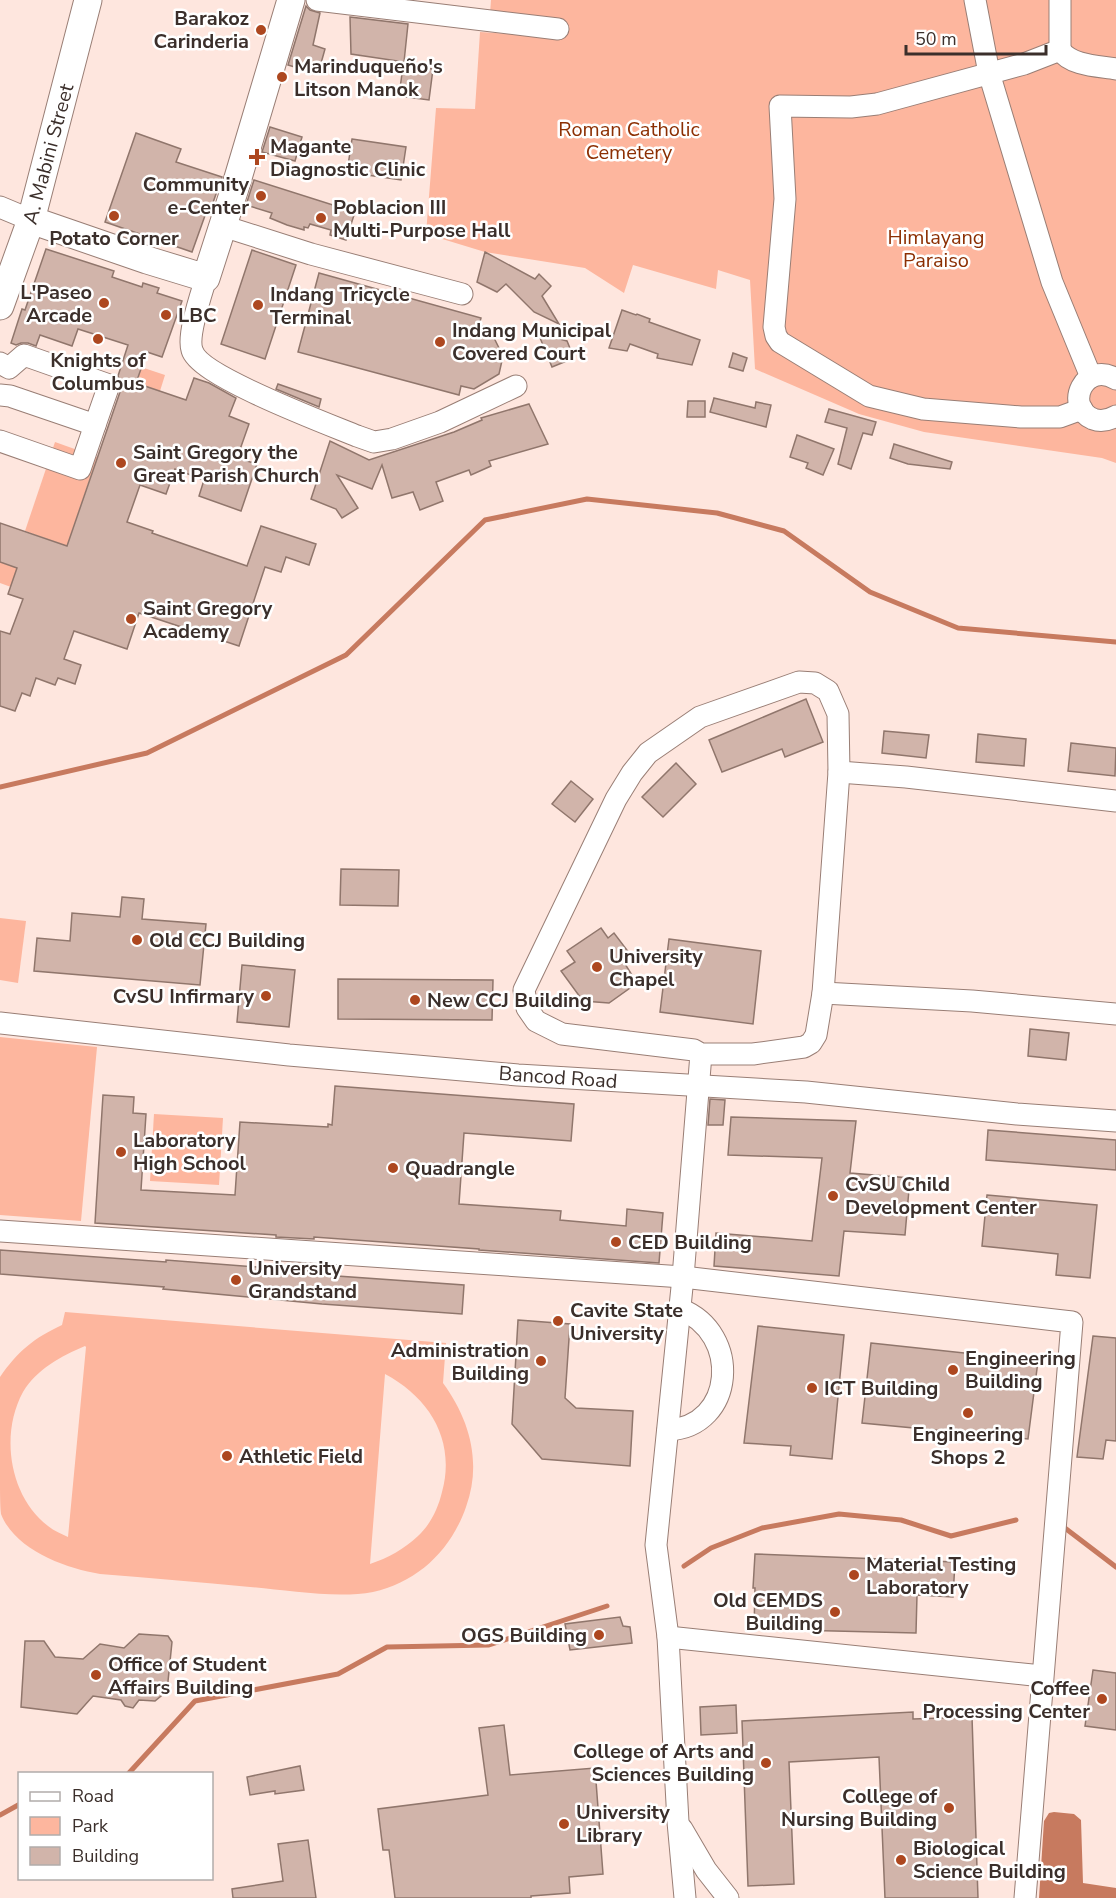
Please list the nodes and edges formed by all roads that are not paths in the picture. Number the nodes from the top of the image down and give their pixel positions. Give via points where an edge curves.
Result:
1 (88, 0) edge
2 (291, 0) edge
3 (317, 0) edge
4 (975, 0) edge
5 (1060, 0) edge
6 (558, 29) dead end
7 (1060, 50) junction
8 (1116, 69) edge
9 (989, 73) junction
10 (0, 207) edge
11 (31, 220) junction
12 (223, 226) junction
13 (206, 278) junction
14 (462, 294) dead end
15 (0, 306) edge
16 (0, 363) edge
17 (1091, 377) junction
18 (1116, 379) edge
19 (516, 386) dead end
20 (0, 395) edge
21 (1082, 408) junction
22 (1113, 424) edge
23 (95, 425) junction
24 (0, 441) edge
25 (839, 772) junction
26 (1116, 801) edge
27 (823, 993) junction
28 (1116, 1014) edge
29 (0, 1023) edge
30 (701, 1054) junction
31 (699, 1086) junction
32 (1116, 1121) edge
33 (0, 1231) edge
34 (683, 1277) junction
35 (680, 1309) junction
36 (668, 1430) junction
37 (668, 1636) junction
38 (1042, 1676) junction
39 (678, 1822) junction
40 (685, 1898) edge
41 (728, 1898) edge
42 (1025, 1898) edge

1 - 11 main road, A. Mabini Street
2 - 12 main road
3 - 6 street
4 - 9 street
5 - 7 street
7 - 8 street via 1075,61
7 - 9 street
9 - 17 street via 1052,282
9 - 21 street via 877,104 780,106 784,199 776,336 869,396 923,410 1060,417
10 - 11 street
11 - 13 main road
11 - 15 main road, A. Mabini Street
12 - 13 main road
12 - 14 street
13 - 19 street via 191,338 198,361 248,390 374,442 392,440 440,422
16 - 23 street via 9,368 24,355 109,385
17 - 18 street via 1106,374
17 - 21 street via 1081,387
20 - 23 street
21 - 22 street via 1092,419
23 - 24 street via 80,469
25 - 26 street
25 - 27 street
25 - 30 street via 838,714 828,691 815,683 799,682 699,717 648,753 616,799 524,990 527,1008 536,1021 562,1034
27 - 28 street
27 - 30 street via 816,1035 804,1047 753,1054
29 - 31 street, Bancod Road via 417,1066
30 - 31 street
31 - 32 street, Bancod Road
31 - 34 street
33 - 34 street
34 - 35 street
34 - 38 street via 1072,1322
35 - 36 street
35 - 36 street via 699,1319 715,1337 723,1372 717,1396 703,1416 694,1424
36 - 37 street via 656,1545
37 - 38 street
37 - 39 street
38 - 42 street
39 - 40 street
39 - 41 street

